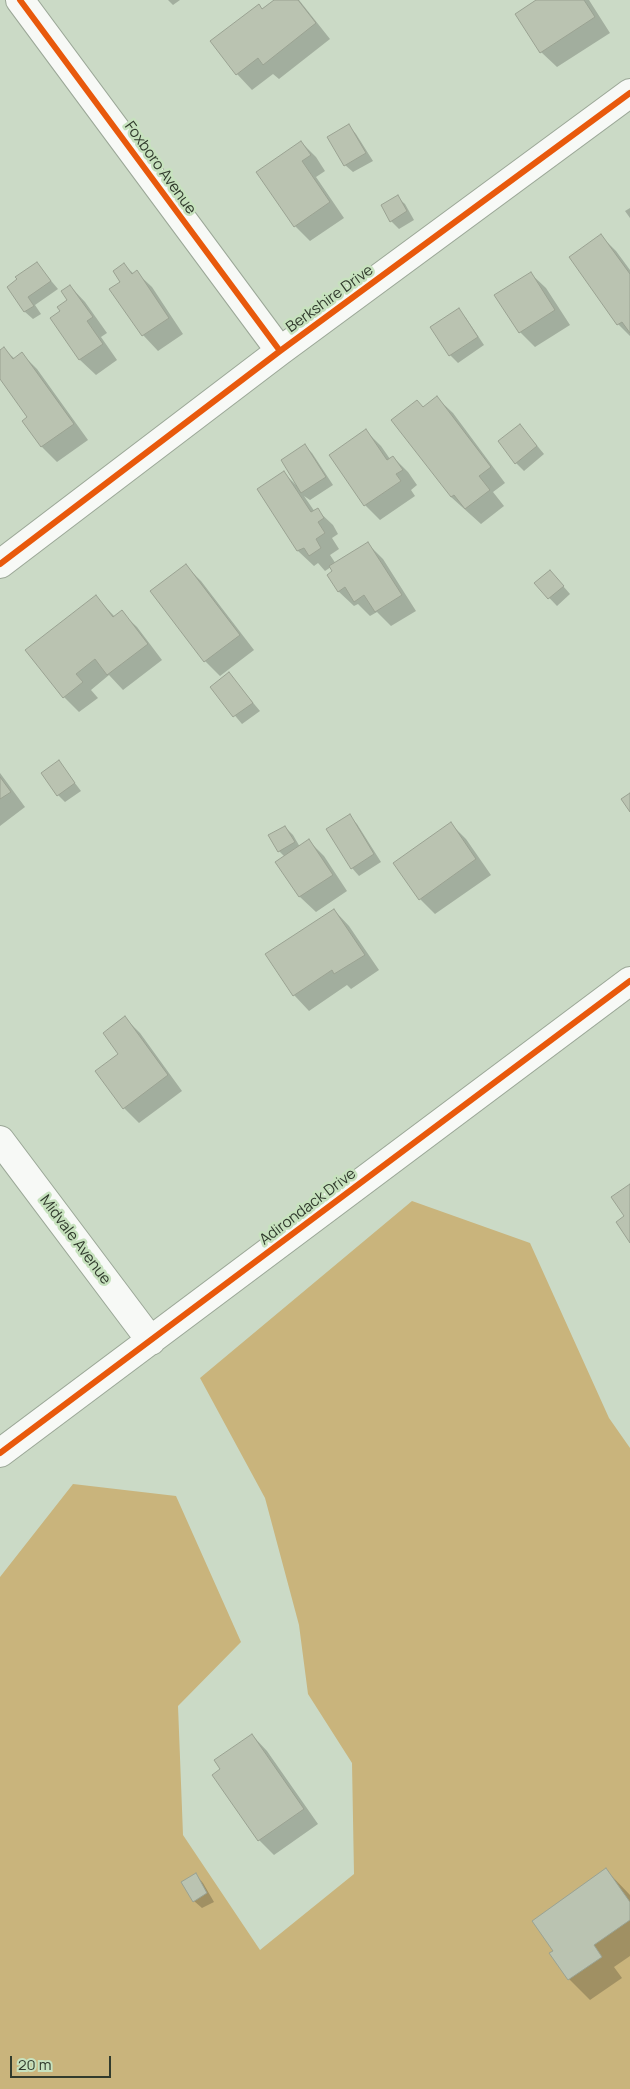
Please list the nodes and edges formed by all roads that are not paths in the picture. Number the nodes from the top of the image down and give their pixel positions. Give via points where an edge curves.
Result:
1 (20, 0) edge
2 (630, 93) edge
3 (280, 351) junction
4 (0, 564) edge
5 (630, 981) edge
6 (0, 1140) edge
7 (151, 1340) junction
8 (0, 1453) edge

1 - 3 street, Foxboro Avenue
2 - 3 street, Berkshire Drive
3 - 4 street, Berkshire Drive
5 - 7 street, Adirondack Drive
6 - 7 street, Midvale Avenue
7 - 8 street, Adirondack Drive

